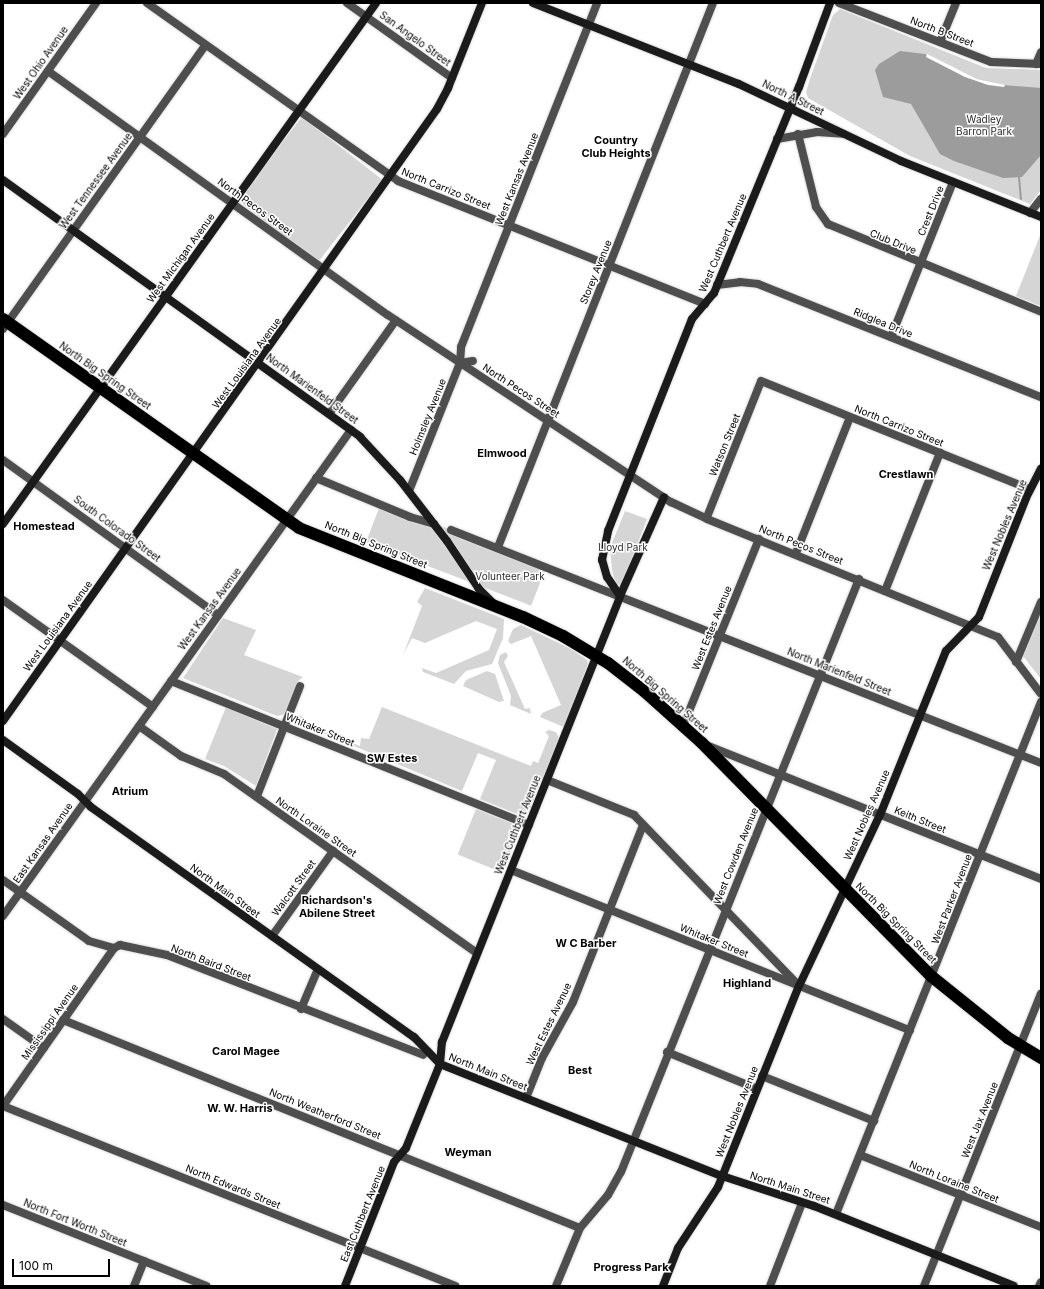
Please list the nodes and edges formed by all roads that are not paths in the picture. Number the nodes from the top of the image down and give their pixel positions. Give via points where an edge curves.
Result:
1 (96, 3) edge
2 (147, 3) edge
3 (347, 3) edge
4 (376, 3) edge
5 (482, 3) edge
6 (533, 3) edge
7 (597, 3) edge
8 (713, 3) edge
9 (830, 3) edge
10 (839, 3) edge
11 (956, 3) edge
12 (858, 6) edge
13 (366, 17) junction
14 (589, 25) junction
15 (940, 42) junction
16 (205, 46) junction
17 (1041, 52) edge
18 (689, 64) junction
19 (1039, 64) edge
20 (48, 71) junction
21 (452, 78) junction
22 (790, 106) junction
23 (299, 111) junction
24 (3, 134) edge
25 (798, 134) junction
26 (843, 134) junction
27 (140, 137) junction
28 (776, 139) junction
29 (389, 175) junction
30 (3, 180) edge
31 (953, 182) junction
32 (1041, 199) edge
33 (232, 203) junction
34 (1030, 213) junction
35 (1041, 217) edge
36 (509, 226) junction
37 (73, 230) junction
38 (920, 263) junction
39 (610, 266) junction
40 (324, 269) junction
41 (717, 285) junction
42 (166, 297) junction
43 (705, 304) junction
44 (1041, 312) edge
45 (396, 320) junction
46 (4, 324) edge
47 (891, 337) junction
48 (473, 361) dead end
49 (259, 363) junction
50 (460, 363) junction
51 (761, 381) joint
52 (101, 388) junction
53 (1041, 397) edge
54 (329, 414) junction
55 (850, 417) junction
56 (548, 420) junction
57 (351, 430) junction
58 (940, 453) junction
59 (194, 454) junction
60 (3, 460) edge
61 (1041, 469) edge
62 (630, 475) junction
63 (316, 478) junction
64 (33, 482) junction
65 (1030, 489) junction
66 (409, 491) junction
67 (664, 497) junction
68 (707, 517) junction
69 (287, 519) junction
70 (3, 524) edge
71 (434, 524) junction
72 (451, 530) dead end
73 (758, 539) junction
74 (498, 547) junction
75 (127, 548) junction
76 (796, 553) junction
77 (859, 580) junction
78 (885, 591) junction
79 (620, 596) junction
80 (3, 600) edge
81 (1041, 602) edge
82 (494, 605) junction
83 (218, 615) junction
84 (971, 626) junction
85 (720, 635) junction
86 (60, 641) junction
87 (597, 655) junction
88 (1016, 662) junction
89 (820, 675) junction
90 (171, 681) junction
91 (300, 686) dead end
92 (1041, 694) edge
93 (1041, 702) edge
94 (153, 707) junction
95 (920, 715) junction
96 (3, 721) edge
97 (139, 726) junction
98 (683, 726) junction
99 (284, 727) junction
100 (3, 740) edge
101 (702, 743) junction
102 (1020, 755) junction
103 (1041, 763) edge
104 (780, 774) junction
105 (547, 780) junction
106 (257, 796) junction
107 (85, 801) junction
108 (766, 809) junction
109 (880, 815) junction
110 (529, 825) junction
111 (644, 825) junction
112 (333, 851) junction
113 (980, 855) junction
114 (511, 870) junction
115 (1041, 879) edge
116 (3, 880) edge
117 (845, 889) junction
118 (20, 892) junction
119 (610, 910) junction
120 (725, 910) junction
121 (3, 916) edge
122 (272, 936) junction
123 (114, 948) junction
124 (709, 949) junction
125 (477, 953) junction
126 (318, 969) junction
127 (931, 976) junction
128 (799, 986) junction
129 (1041, 995) edge
130 (301, 1009) junction
131 (3, 1019) edge
132 (64, 1020) junction
133 (910, 1030) junction
134 (1020, 1045) junction
135 (44, 1048) junction
136 (667, 1052) junction
137 (423, 1055) dead end
138 (1041, 1058) edge
139 (440, 1064) junction
140 (762, 1076) junction
141 (757, 1089) junction
142 (526, 1098) junction
143 (3, 1106) edge
144 (874, 1121) junction
145 (632, 1140) junction
146 (860, 1155) junction
147 (400, 1156) junction
148 (722, 1176) junction
149 (960, 1195) junction
150 (802, 1203) junction
151 (3, 1205) edge
152 (836, 1214) junction
153 (1041, 1227) edge
154 (580, 1228) junction
155 (360, 1248) junction
156 (937, 1255) junction
157 (144, 1261) junction
158 (1041, 1282) edge
159 (452, 1285) edge
160 (134, 1286) edge
161 (207, 1286) edge
162 (345, 1286) edge
163 (556, 1286) edge
164 (663, 1286) edge
165 (770, 1286) edge
166 (924, 1286) edge
167 (1014, 1286) edge
168 (1039, 1286) edge

1 - 20 street, West Ohio Avenue
2 - 16 street, North Carrizo Street
3 - 13 street, San Angelo Street
4 - 13 street, West Michigan Avenue
5 - 21 street, West Louisiana Avenue
6 - 14 street, North A Street
7 - 14 street, West Kansas Avenue
8 - 18 street, Storey Avenue
9 - 22 street, West Cuthbert Avenue
10 - 12 street, North B Street
11 - 15 street
12 - 15 street, North B Street
13 - 21 street, San Angelo Street
13 - 23 street, West Michigan Avenue
14 - 18 street, North A Street
14 - 36 street, West Kansas Avenue
15 - 19 street, North B Street via 991,62
16 - 23 street, North Carrizo Street
16 - 27 street, West Tennessee Avenue
17 - 19 street
18 - 22 street, North A Street
18 - 39 street, Storey Avenue
20 - 24 street, West Ohio Avenue
20 - 27 street, North Pecos Street
21 - 29 street, West Louisiana Avenue via 442,101
22 - 26 street, North A Street
22 - 28 street, West Cuthbert Avenue
23 - 29 street, North Carrizo Street
23 - 33 street, West Michigan Avenue
25 - 26 street
25 - 28 street
25 - 38 street, Club Drive via 816,207 822,218 835,229
26 - 31 street, North A Street
27 - 33 street, North Pecos Street
27 - 37 street, West Tennessee Avenue
28 - 41 street, West Cuthbert Avenue
29 - 36 street, North Carrizo Street via 398,181
29 - 40 street, West Louisiana Avenue
30 - 37 street, North Marienfeld Street
31 - 34 street, North A Street
31 - 38 street, Crest Drive
32 - 34 street
33 - 40 street, North Pecos Street
33 - 42 street, West Michigan Avenue
34 - 35 street, North A Street
36 - 39 street, North Carrizo Street
36 - 50 street, West Kansas Avenue via 461,347
37 - 42 street, North Marienfeld Street
37 - 46 street, West Tennessee Avenue
38 - 44 street, Club Drive
38 - 47 street, Crest Drive
39 - 43 street, North Carrizo Street
39 - 56 street, Storey Avenue
40 - 45 street, North Pecos Street
40 - 49 street, West Louisiana Avenue
41 - 43 street, West Cuthbert Avenue via 712,298
41 - 47 street, Ridglea Drive via 740,282 758,284
42 - 49 street, North Marienfeld Street
42 - 52 street, West Michigan Avenue
43 - 62 street, West Cuthbert Avenue via 692,319
45 - 50 street, North Pecos Street
45 - 54 street
46 - 52 highway, North Big Spring Street
47 - 53 street, Ridglea Drive
48 - 50 street
49 - 54 street, North Marienfeld Street
49 - 59 street, West Louisiana Avenue
50 - 56 street, North Pecos Street
50 - 66 street, Holmsley Avenue
51 - 55 street, North Carrizo Street
51 - 68 street, Watson Street
52 - 59 highway, North Big Spring Street
52 - 64 street, West Michigan Avenue
54 - 57 street, North Marienfeld Street
55 - 58 street, North Carrizo Street
55 - 76 street
56 - 62 street, North Pecos Street
56 - 74 street, Storey Avenue
57 - 63 street, West Kansas Avenue
57 - 66 street, North Marienfeld Street
58 - 65 street, North Carrizo Street
58 - 78 street
59 - 69 highway, North Big Spring Street
59 - 75 street, West Louisiana Avenue
60 - 64 street, South Colorado Street
61 - 65 street, West Nobles Avenue
62 - 67 street, North Pecos Street
62 - 79 street, West Cuthbert Avenue via 608,531 602,560 608,577
63 - 69 street, West Kansas Avenue
63 - 71 street via 410,517
64 - 70 street, West Michigan Avenue
64 - 75 street, South Colorado Street
65 - 84 street, West Nobles Avenue via 979,617
66 - 71 street, North Marienfeld Street
67 - 68 street, North Pecos Street
67 - 79 street, West Cuthbert Avenue
68 - 73 street, North Pecos Street
69 - 82 highway, North Big Spring Street via 299,528
69 - 83 street, West Kansas Avenue
71 - 82 street, North Marienfeld Street via 479,589
72 - 74 street, North Marienfeld Street
73 - 76 street, North Pecos Street
73 - 85 street, West Estes Avenue
74 - 79 street, North Marienfeld Street
75 - 83 street, South Colorado Street
75 - 86 street, West Louisiana Avenue
76 - 77 street, North Pecos Street
77 - 78 street, North Pecos Street
77 - 89 street, West Cowden Avenue
78 - 84 street, North Pecos Street
79 - 85 street, North Marienfeld Street
79 - 87 street, West Cuthbert Avenue
80 - 86 street
81 - 88 street
82 - 87 highway, North Big Spring Street via 563,636
83 - 90 street, West Kansas Avenue
84 - 88 street, North Pecos Street via 998,637
84 - 95 street, West Nobles Avenue via 946,651
85 - 89 street, North Marienfeld Street
85 - 98 street, West Estes Avenue
86 - 94 street
86 - 96 street, West Louisiana Avenue
87 - 98 highway, North Big Spring Street via 644,691
87 - 105 street, West Cuthbert Avenue
88 - 92 street, North Pecos Street
89 - 95 street, North Marienfeld Street
89 - 104 street, West Cowden Avenue
90 - 94 street, West Kansas Avenue
90 - 99 street, Whitaker Street
91 - 99 street
93 - 102 street, West Parker Avenue
94 - 97 street, West Kansas Avenue
95 - 102 street, North Marienfeld Street
95 - 109 street, West Nobles Avenue
97 - 106 street, North Loraine Street via 181,756 224,774
97 - 107 street, West Kansas Avenue
98 - 101 highway, North Big Spring Street
99 - 106 street
99 - 110 street, Whitaker Street
100 - 107 street, North Main Street
101 - 104 street, Keith Street
101 - 108 highway, North Big Spring Street
102 - 103 street, North Marienfeld Street
102 - 113 street, West Parker Avenue
104 - 108 street, West Cowden Avenue
104 - 109 street, Keith Street
105 - 110 street, West Cuthbert Avenue
105 - 111 street via 634,815
106 - 112 street, North Loraine Street
107 - 118 street, East Kansas Avenue
107 - 122 street, North Main Street
108 - 117 highway, North Big Spring Street
108 - 120 street, West Cowden Avenue
109 - 113 street, Keith Street
109 - 117 street, West Nobles Avenue
110 - 114 street, West Cuthbert Avenue
111 - 119 street, West Estes Avenue
111 - 120 street
112 - 122 street, Walcott Street
112 - 125 street, North Loraine Street
113 - 115 street, Keith Street
113 - 127 street, West Parker Avenue
114 - 119 street, Whitaker Street
114 - 125 street, West Cuthbert Avenue
116 - 118 street, North Baird Street
117 - 127 highway, North Big Spring Street
117 - 128 street, West Nobles Avenue
118 - 121 street, East Kansas Avenue
118 - 123 street, North Baird Street via 89,941
119 - 124 street, Whitaker Street
119 - 142 street, West Estes Avenue via 573,1002 542,1058
120 - 124 street, West Cowden Avenue
120 - 128 street
122 - 126 street, North Main Street
123 - 130 street, North Baird Street via 120,945 166,955
123 - 132 street, Mississippi Avenue
124 - 128 street, Whitaker Street
124 - 136 street, West Cowden Avenue
125 - 139 street, West Cuthbert Avenue via 442,1042
126 - 130 street
126 - 139 street, North Main Street via 414,1037
127 - 133 street, West Parker Avenue
127 - 134 highway, North Big Spring Street via 975,1013
128 - 133 street, Whitaker Street
128 - 140 street, West Nobles Avenue
129 - 134 street, West Jax Avenue
130 - 137 street, North Baird Street
131 - 135 street
132 - 135 street, Mississippi Avenue
132 - 147 street, North Weatherford Street
133 - 144 street, West Parker Avenue
134 - 138 highway, North Big Spring Street
134 - 149 street, West Jax Avenue
135 - 143 street, Mississippi Avenue
136 - 141 street
136 - 145 street, West Cowden Avenue
139 - 142 street, North Main Street
139 - 147 street, East Cuthbert Avenue via 406,1148
140 - 141 street, West Nobles Avenue
140 - 144 street
141 - 148 street, West Nobles Avenue
142 - 145 street, North Main Street
143 - 155 street, North Edwards Street
144 - 146 street, West Parker Avenue
145 - 148 street, North Main Street
145 - 154 street, West Cowden Avenue via 614,1187
146 - 149 street, North Loraine Street
146 - 152 street, West Parker Avenue
147 - 154 street, North Weatherford Street
147 - 155 street, East Cuthbert Avenue via 394,1162
148 - 150 street, North Main Street
148 - 164 street, West Nobles Avenue via 678,1248
149 - 153 street, North Loraine Street
149 - 156 street, West Jax Avenue
150 - 152 street, North Main Street
150 - 165 street
151 - 157 street, North Fort Worth Street
152 - 156 street, North Main Street
154 - 163 street, West Cowden Avenue
155 - 159 street, North Edwards Street
155 - 162 street, East Cuthbert Avenue
156 - 166 street, West Jax Avenue
156 - 167 street, North Main Street
157 - 160 street
157 - 161 street, North Fort Worth Street
158 - 168 street

